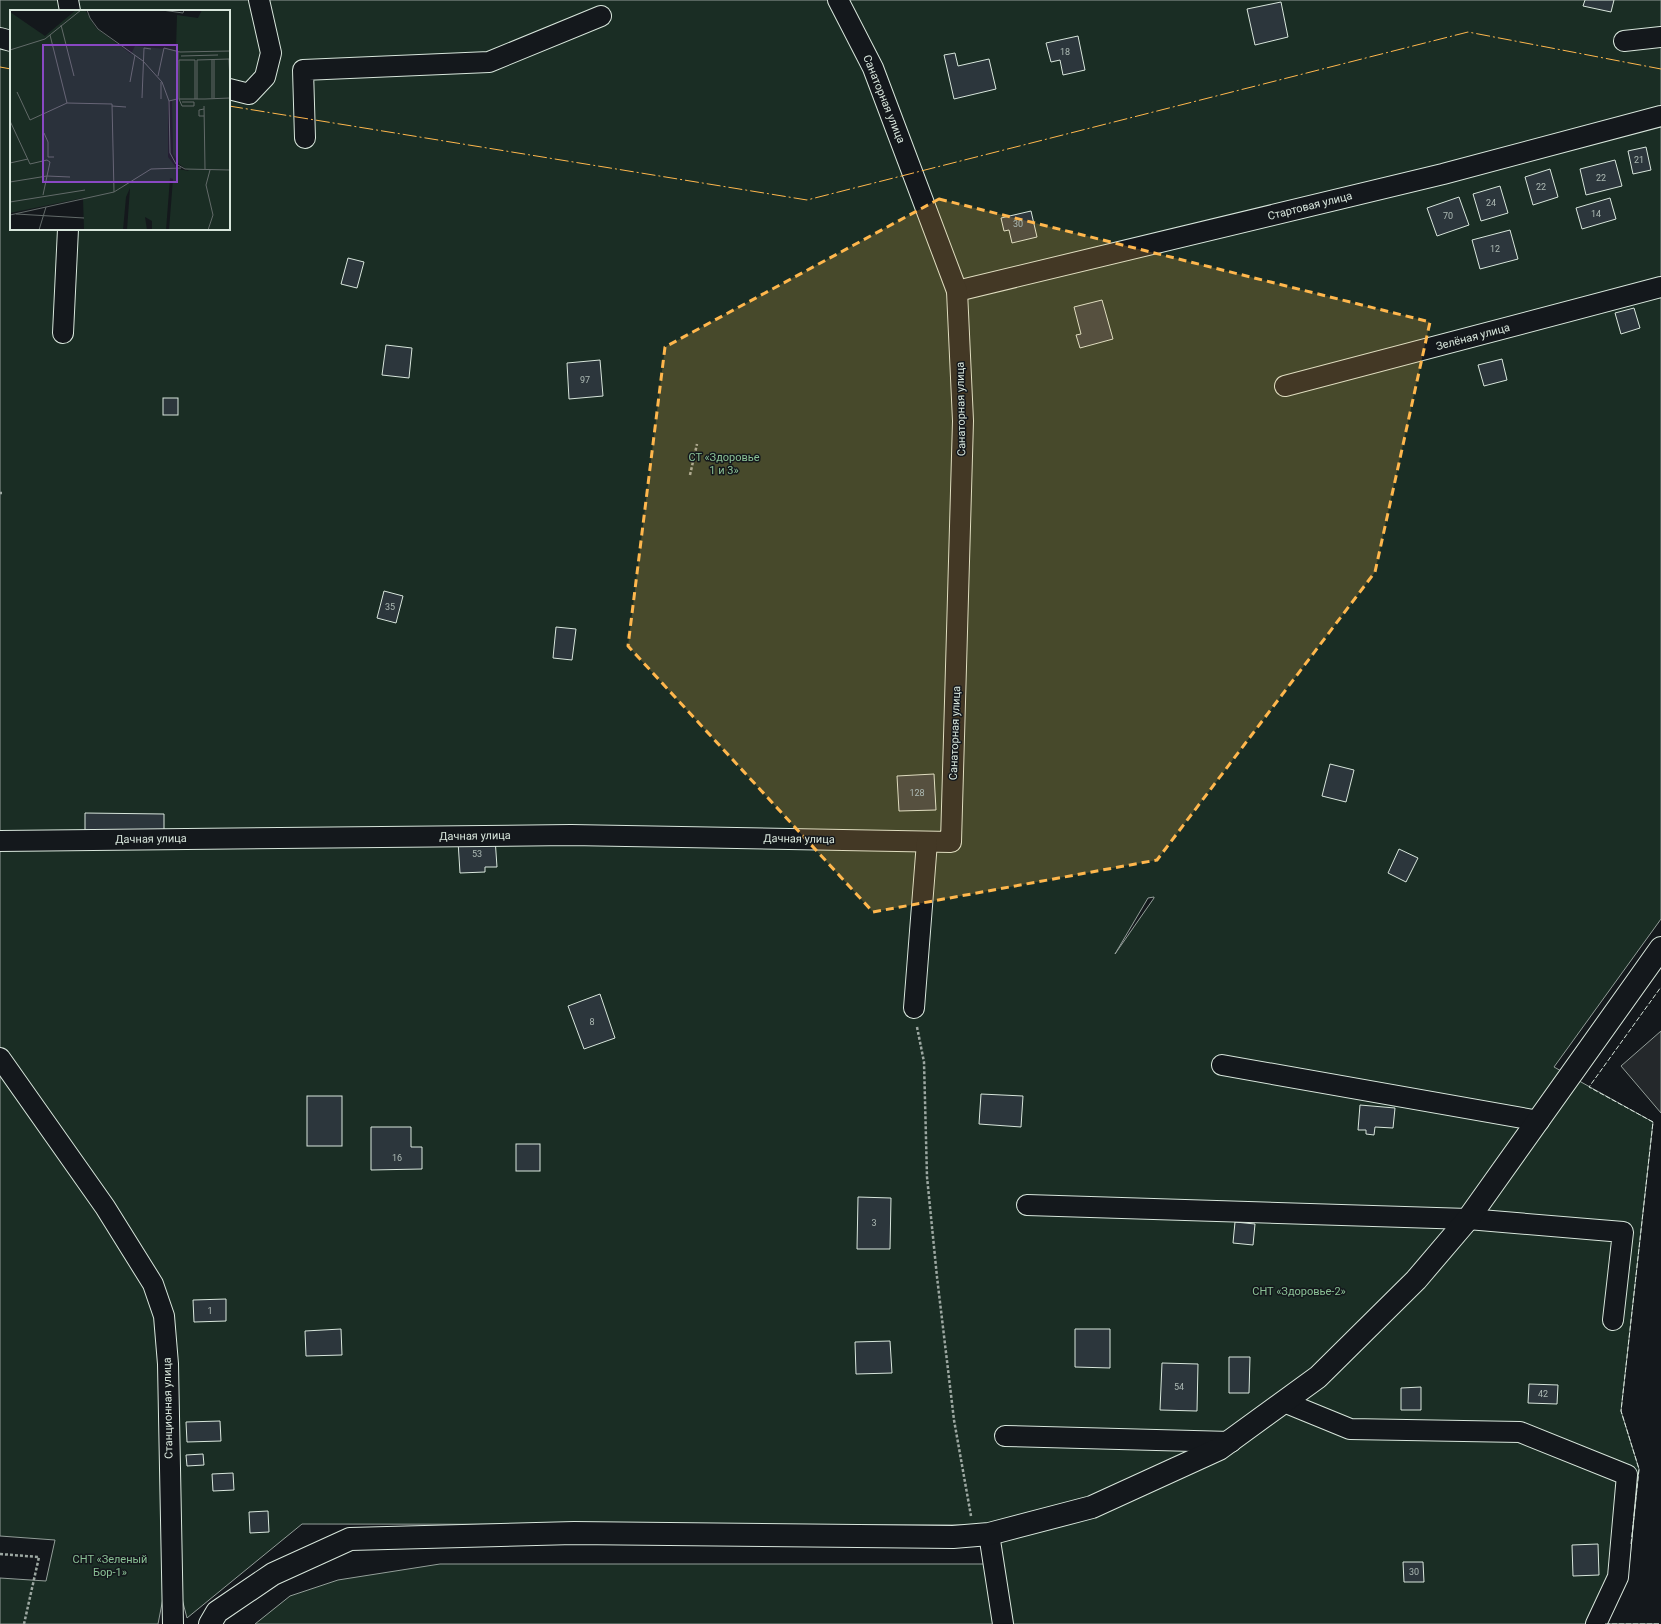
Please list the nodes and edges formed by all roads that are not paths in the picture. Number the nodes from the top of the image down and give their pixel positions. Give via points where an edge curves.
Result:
1 (68, 0) edge
2 (259, 0) edge
3 (838, 0) edge
4 (70, 10) edge
5 (601, 16) dead end
6 (1661, 37) edge
7 (0, 38) edge
8 (10, 41) edge
9 (1624, 41) dead end
10 (230, 89) edge
11 (1661, 116) edge
12 (305, 138) dead end
13 (68, 230) edge
14 (1661, 287) edge
15 (957, 291) junction
16 (62, 333) dead end
17 (1285, 386) dead end
18 (0, 841) edge
19 (927, 842) junction
20 (951, 842) joint
21 (1661, 948) edge
22 (914, 1008) road end
23 (0, 1058) edge
24 (1222, 1065) dead end
25 (1538, 1121) junction
26 (1027, 1205) dead end
27 (1468, 1219) junction
28 (1613, 1320) dead end
29 (1284, 1402) junction
30 (1005, 1436) dead end
31 (1231, 1442) junction
32 (989, 1534) junction
33 (173, 1624) edge
34 (210, 1624) edge
35 (1004, 1624) edge
36 (1596, 1624) edge

1 - 4 street
2 - 10 street via 272,53 265,77 249,94
3 - 15 street, Санаторная улица via 873,68
5 - 12 street via 489,62 303,70
6 - 9 street
7 - 8 street
11 - 15 street, Стартовая улица via 1443,174
13 - 16 street
14 - 17 street, Зелёная улица
15 - 20 street, Санаторная улица via 963,422
18 - 19 street, Дачная улица via 571,835
19 - 20 street, Дачная улица
19 - 22 street
21 - 25 main road
23 - 33 street, Станционная улица via 105,1207 153,1284 164,1316 168,1364
24 - 25 street
25 - 27 main road
26 - 27 street
27 - 28 street via 1623,1232
27 - 29 main road via 1416,1280 1318,1377
29 - 31 main road
29 - 36 street via 1350,1429 1520,1432 1627,1475 1618,1577
30 - 31 street
31 - 32 main road via 1092,1507
32 - 34 main road via 945,1537 574,1533 350,1539 273,1574 217,1612
32 - 35 street

